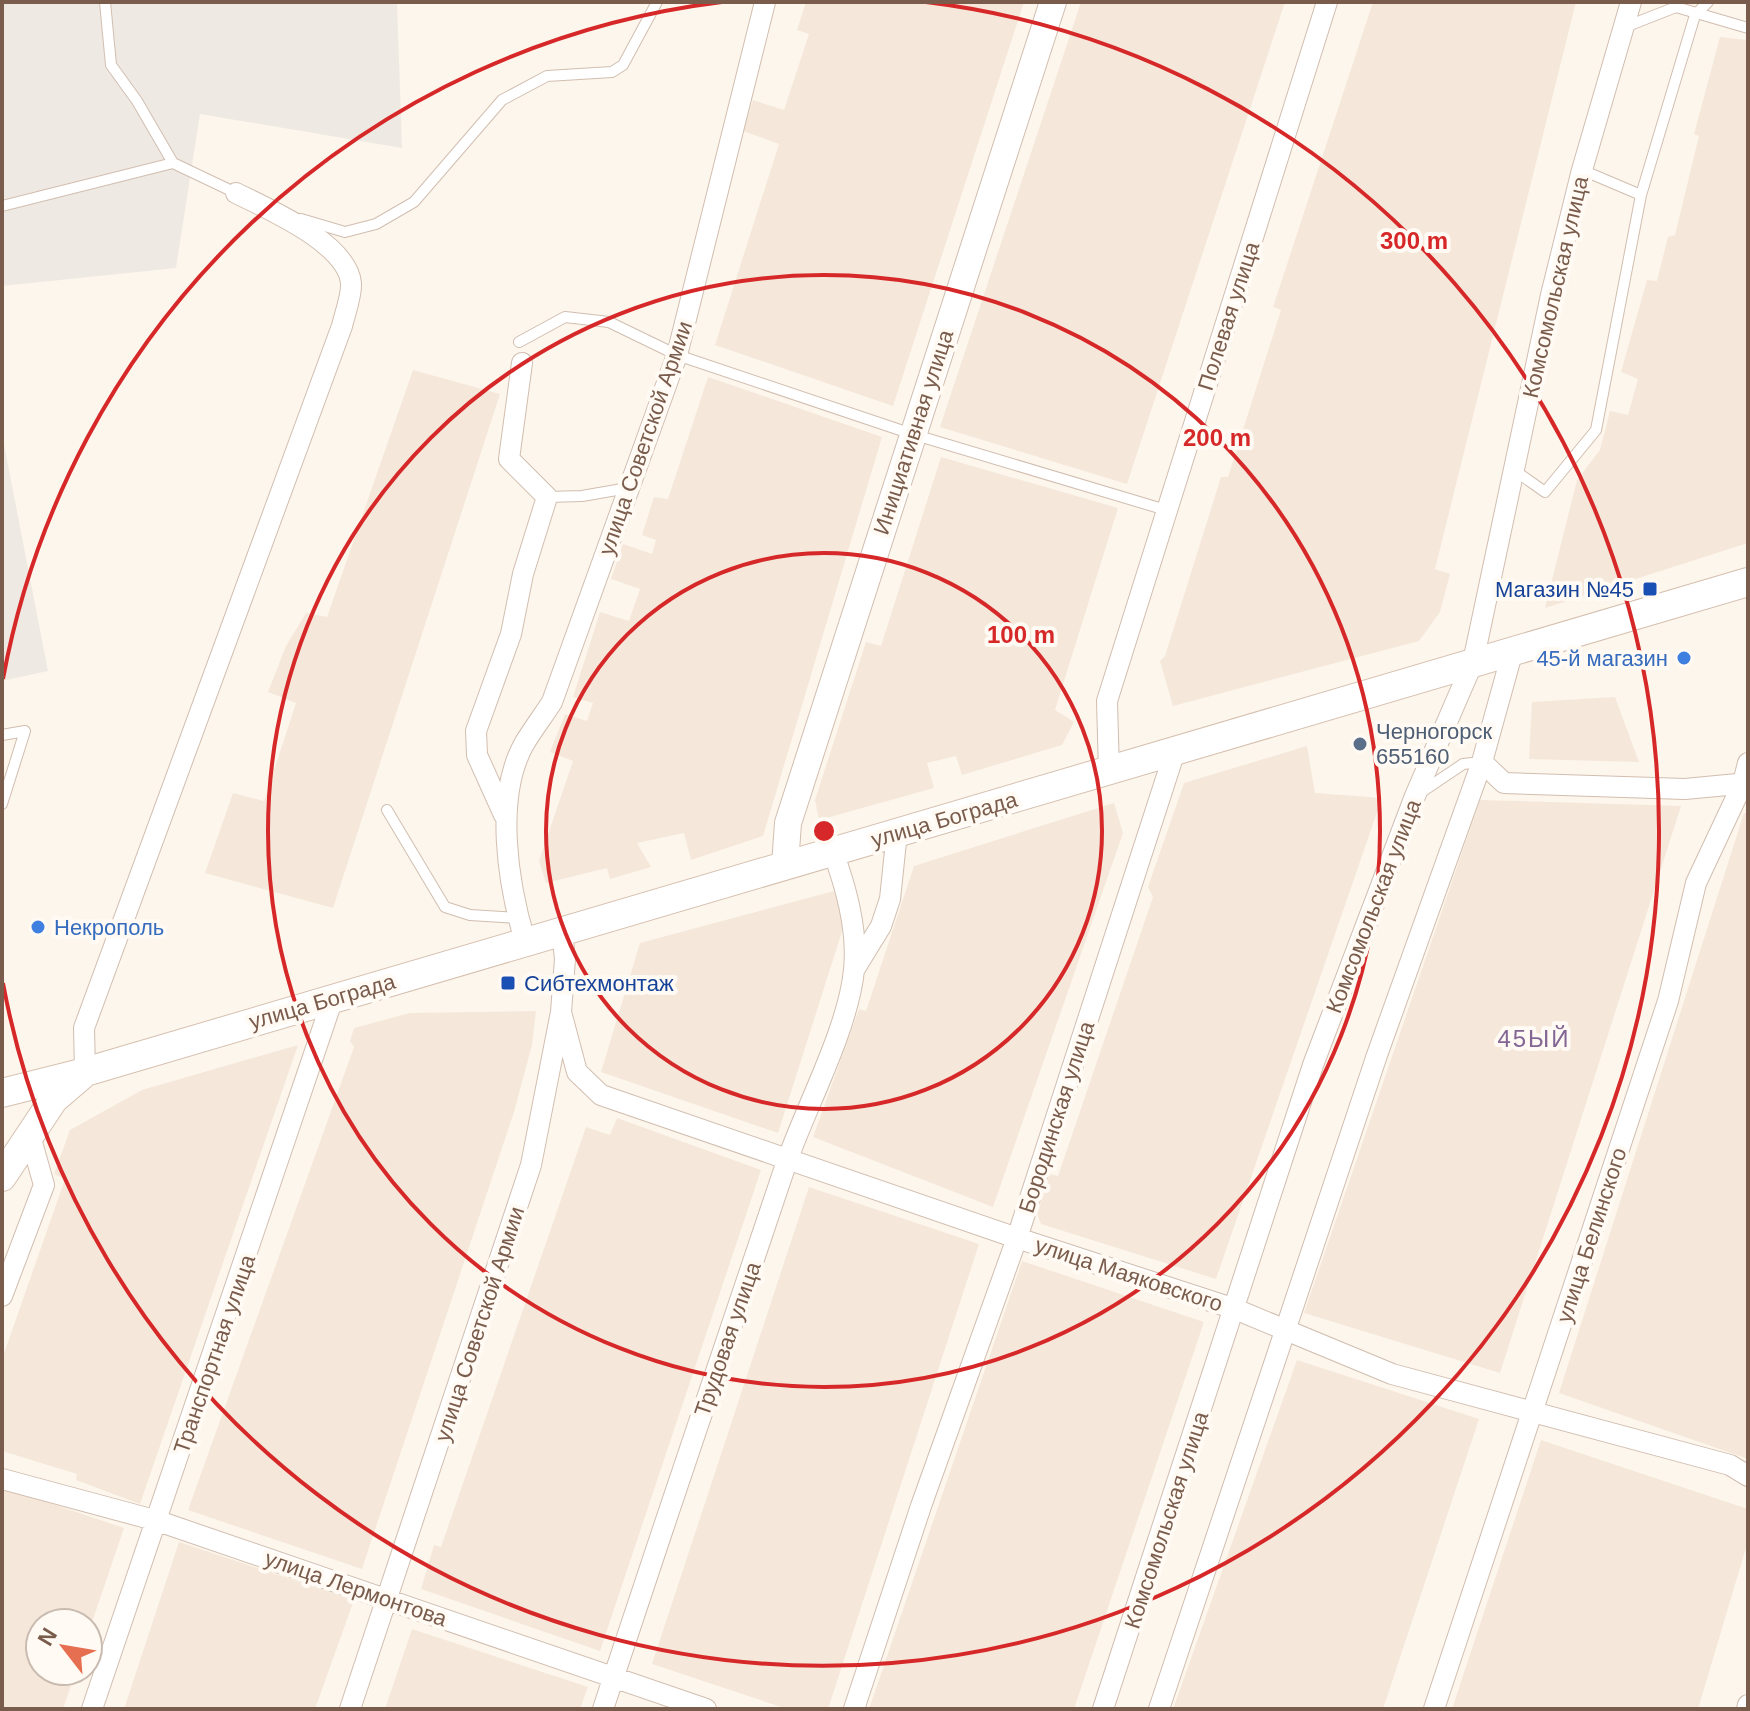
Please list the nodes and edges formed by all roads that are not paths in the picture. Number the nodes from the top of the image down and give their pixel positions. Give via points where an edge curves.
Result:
1 (105, 2) edge
2 (657, 2) edge
3 (765, 2) edge
4 (1053, 2) edge
5 (1327, 2) edge
6 (1631, 2) edge
7 (1708, 2) edge
8 (1675, 4) edge
9 (1695, 15) junction
10 (1623, 28) junction
11 (1748, 28) edge
12 (173, 163) junction
13 (1582, 170) junction
14 (236, 193) joint
15 (1641, 195) junction
16 (2, 206) edge
17 (268, 210) junction
18 (519, 342) dead end
19 (677, 355) junction
20 (522, 363) dead end
21 (912, 434) junction
22 (1514, 470) junction
23 (629, 487) junction
24 (547, 497) junction
25 (1166, 510) junction
26 (1748, 582) edge
27 (1513, 650) junction
28 (1473, 662) junction
29 (2, 735) edge
30 (1175, 751) junction
31 (1482, 762) junction
32 (1109, 771) junction
33 (1746, 776) edge
34 (1415, 796) junction
35 (2, 804) edge
36 (387, 810) dead end
37 (504, 815) junction
38 (897, 832) junction
39 (833, 852) junction
40 (785, 865) junction
41 (522, 929) junction
42 (562, 931) junction
43 (854, 970) junction
44 (333, 998) junction
45 (561, 1012) junction
46 (85, 1072) junction
47 (2, 1093) edge
48 (29, 1132) junction
49 (788, 1158) junction
50 (2, 1177) edge
51 (1017, 1238) junction
52 (2, 1296) edge
53 (1235, 1309) junction
54 (1287, 1329) junction
55 (1534, 1409) junction
56 (1748, 1476) edge
57 (2, 1479) edge
58 (158, 1521) junction
59 (389, 1598) junction
60 (614, 1677) junction
61 (92, 1709) edge
62 (350, 1709) edge
63 (603, 1709) edge
64 (706, 1709) edge
65 (854, 1709) edge
66 (1103, 1709) edge
67 (1159, 1709) edge
68 (1434, 1709) edge

1 - 12 lane via 111,65
2 - 17 lane via 623,65 612,72 547,76 502,100 414,202 376,224 345,232
3 - 19 street, улица Советской Армии
4 - 21 street, Инициативная улица
5 - 25 street, Полевая улица
6 - 10 street, Комсомольская улица
7 - 9 lane
8 - 9 lane
8 - 10 lane
9 - 11 lane
9 - 15 lane
10 - 13 street, Комсомольская улица
12 - 14 lane
12 - 16 lane
13 - 15 lane
13 - 22 street, Комсомольская улица
14 - 17 street
15 - 22 lane via 1596,430 1545,492
17 - 46 street via 328,245 344,262 351,283 342,326 84,1028
18 - 19 lane via 565,317 609,322
19 - 21 lane
19 - 23 street, улица Советской Армии
20 - 24 street via 509,459
21 - 25 lane
21 - 40 street, Инициативная улица via 788,823
22 - 28 street, Комсомольская улица
23 - 24 lane
23 - 37 street, улица Советской Армии via 552,702 523,747
24 - 37 street, улица Советской Армии via 511,634 476,731 477,755
25 - 32 street, Полевая улица via 1107,701
26 - 27 main road, улица Бограда
27 - 28 main road, улица Бограда
27 - 31 street
28 - 30 main road, улица Бограда
28 - 34 street, Комсомольская улица
29 - 35 lane via 25,731
30 - 32 main road, улица Бограда
30 - 51 street, Бородинская улица
31 - 33 street via 1504,783 1685,789
31 - 34 lane via 1463,764
31 - 54 street via 1377,1055
32 - 38 main road, улица Бограда
33 - 55 street, улица Белинского via 1696,883 1668,1001
34 - 53 street, Комсомольская улица via 1313,1065
36 - 41 lane via 445,907
37 - 41 street, улица Советской Армии
38 - 39 main road, улица Бограда
38 - 43 street, Трудовая улица via 890,899 881,926
39 - 40 main road, улица Бограда
39 - 43 street, Трудовая улица via 843,877
40 - 42 main road, улица Бограда
41 - 42 main road, улица Бограда
41 - 44 main road, улица Бограда
42 - 45 street, улица Советской Армии
43 - 49 street, Трудовая улица
44 - 46 main road, улица Бограда
44 - 58 street, Транспортная улица
45 - 49 street, улица Маяковского via 577,1072 601,1095
45 - 59 street, улица Советской Армии via 531,1165
46 - 47 main road, улица Бограда
46 - 48 main road via 54,1099
48 - 50 main road
48 - 52 street via 44,1185
49 - 51 street, улица Маяковского
49 - 60 street, Трудовая улица
51 - 53 street, улица Маяковского
51 - 65 street, Бородинская улица
53 - 54 street, улица Маяковского
53 - 66 street, Комсомольская улица
54 - 55 street, улица Маяковского via 1392,1374
54 - 67 street
55 - 56 street, улица Маяковского via 1730,1465
55 - 68 street, улица Белинского
57 - 58 street, улица Лермонтова
58 - 59 street, улица Лермонтова
58 - 61 street, Транспортная улица
59 - 60 street, улица Лермонтова
59 - 62 street, улица Советской Армии
60 - 63 street, Трудовая улица
60 - 64 street, улица Лермонтова

